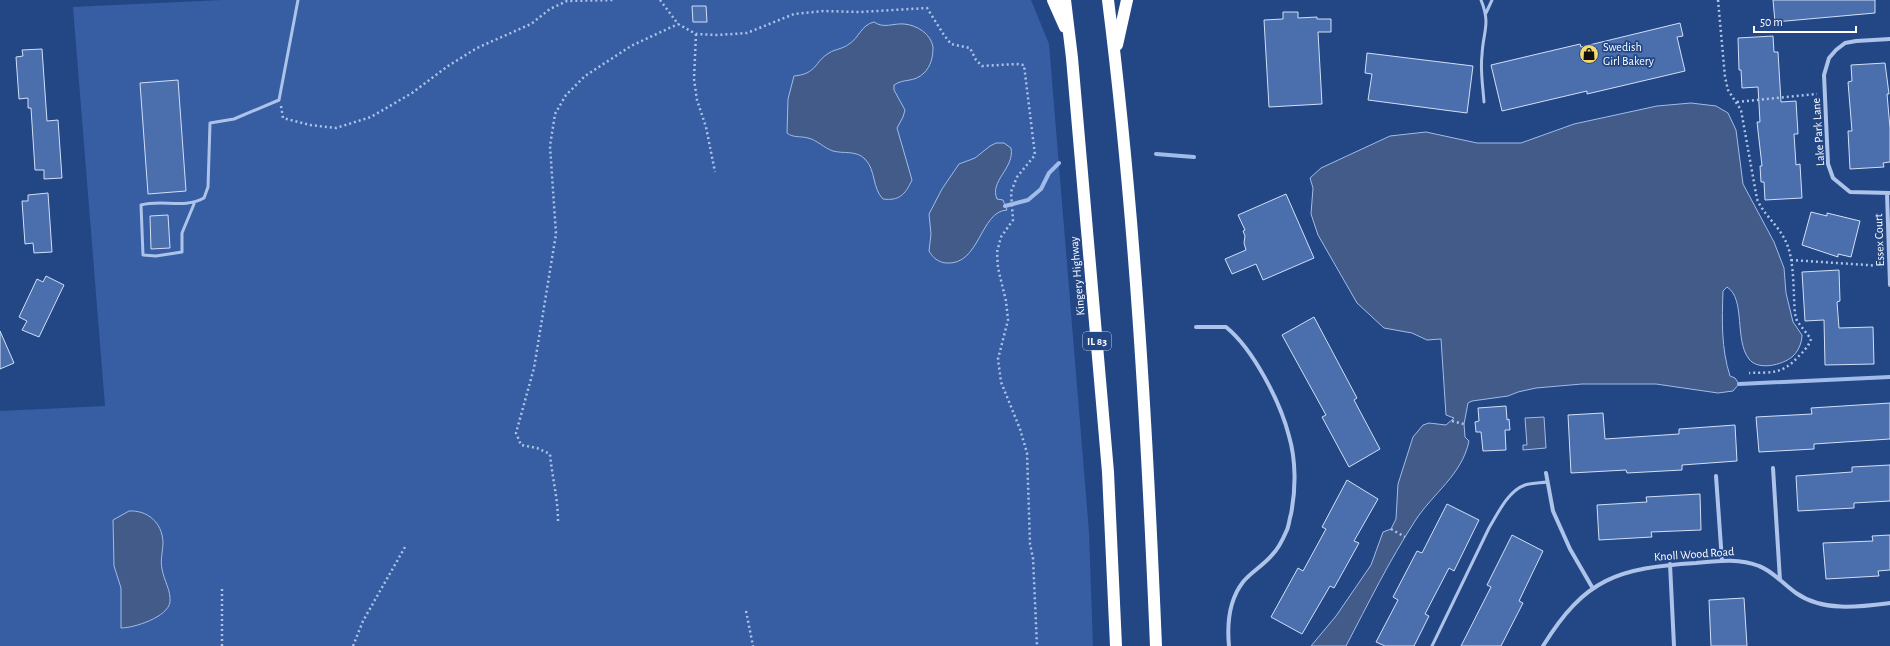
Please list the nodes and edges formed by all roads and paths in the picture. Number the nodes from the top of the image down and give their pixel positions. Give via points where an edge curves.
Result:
1 (298, 0) edge
2 (614, 0) edge
3 (660, 0) edge
4 (1053, 0) edge
5 (1065, 0) edge
6 (1108, 0) edge
7 (1127, 0) edge
8 (1480, 0) edge
9 (1492, 0) edge
10 (1718, 0) edge
11 (1486, 13) junction
12 (678, 24) junction
13 (696, 34) junction
14 (1070, 37) junction
15 (1890, 39) edge
16 (1115, 54) junction
17 (1825, 94) junction
18 (279, 100) junction
19 (1484, 102) dead end
20 (1738, 102) junction
21 (715, 172) dead end
22 (1889, 193) edge
23 (194, 204) junction
24 (1791, 260) junction
25 (1890, 266) edge
26 (1890, 285) edge
27 (1196, 327) dead end
28 (1749, 373) dead end
29 (1452, 421) dead end
30 (1464, 424) dead end
31 (1774, 468) dead end
32 (1546, 473) dead end
33 (1716, 476) dead end
34 (1547, 482) junction
35 (558, 521) dead end
36 (1391, 529) dead end
37 (1405, 537) dead end
38 (405, 547) dead end
39 (1722, 561) junction
40 (1670, 564) junction
41 (1780, 580) junction
42 (222, 587) dead end
43 (1592, 587) junction
44 (1890, 603) edge
45 (746, 611) dead end
46 (222, 646) edge
47 (353, 646) edge
48 (753, 646) edge
49 (1038, 646) edge
50 (1116, 646) edge
51 (1156, 646) edge
52 (1228, 646) edge
53 (1432, 646) edge
54 (1542, 646) edge
55 (1674, 646) edge

1 - 18 lane
2 - 18 path via 567,1 550,9 531,24 477,48 412,93 376,113 336,128 283,118
3 - 12 path
4 - 14 highway
5 - 14 highway, Kingery Highway / IL 83
6 - 16 highway
7 - 16 highway
8 - 11 lane
9 - 11 lane
10 - 20 path via 1725,77 1728,90
11 - 19 lane via 1487,24 1482,55
12 - 13 path
12 - 35 path via 631,46 585,76 566,95 555,114 550,146 556,234 534,368 516,433 521,445 550,454 551,474 558,501
13 - 21 path via 694,79
13 - 49 path via 747,33 801,13 927,8 951,44 970,48 982,66 1024,65 1035,155 1017,177 1010,192 1013,220 1001,237 997,252 1008,320 998,359 1001,382 1027,453 1030,544 1034,558
14 - 50 highway, Kingery Highway / IL 83 via 1108,472
15 - 17 street, Lake Park Lane via 1846,43 1836,50 1829,58 1824,76
16 - 51 highway via 1149,474
17 - 20 path
17 - 22 street, Lake Park Lane via 1828,164 1833,178 1850,192
18 - 23 lane via 234,119 210,123 208,187 204,198
20 - 24 path via 1744,122 1757,199 1785,240
22 - 25 street, Essex Court
23 - 23 lane via 182,233 182,252 143,255 141,205
24 - 25 path
24 - 28 path via 1795,314 1800,325 1810,336 1810,342 1803,353 1787,368
25 - 26 street, Essex Court
27 - 52 street via 1226,326 1236,335 1258,366 1289,436 1294,469 1294,500 1287,531 1272,555 1243,582 1231,608
29 - 30 path
31 - 41 street
32 - 34 street
33 - 39 street
34 - 43 street via 1552,511
34 - 53 lane via 1526,485 1518,489 1500,510
36 - 37 path
38 - 47 path via 363,621
39 - 40 street, Knoll Wood Road
39 - 41 street, Knoll Wood Road via 1745,561 1761,566
40 - 43 street, Knoll Wood Road via 1638,569
40 - 55 street
41 - 44 street, Knoll Wood Road via 1796,593 1814,602 1837,607
42 - 46 path
43 - 54 street, Knoll Wood Road via 1570,607
45 - 48 path

